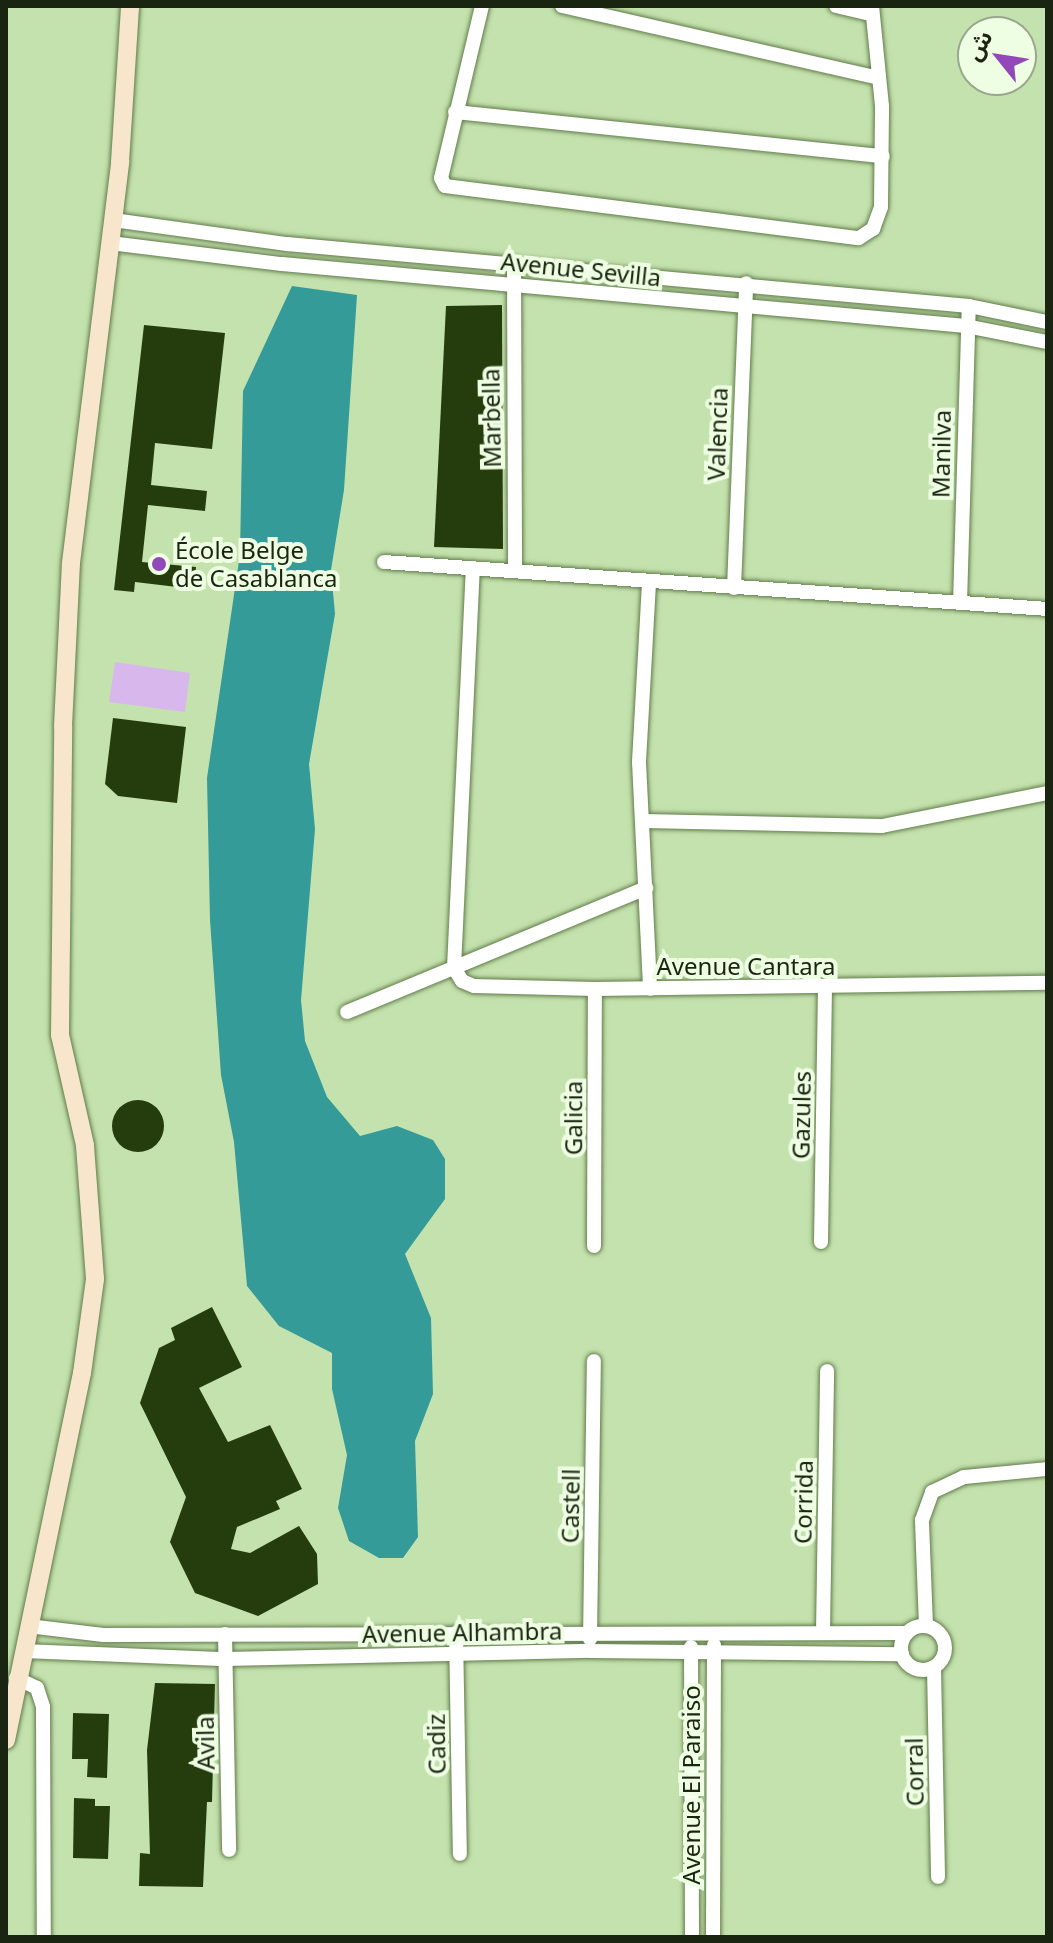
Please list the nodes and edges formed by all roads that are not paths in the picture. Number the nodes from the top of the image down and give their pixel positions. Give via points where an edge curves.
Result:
1 (130, 6) edge
2 (482, 6) edge
3 (562, 6) edge
4 (836, 6) edge
5 (872, 10) edge
6 (878, 78) junction
7 (455, 112) junction
8 (883, 156) junction
9 (113, 220) junction
10 (110, 243) junction
11 (514, 264) junction
12 (746, 283) junction
13 (511, 285) junction
14 (969, 306) junction
15 (743, 307) junction
16 (1047, 322) edge
17 (966, 326) junction
18 (1047, 342) edge
19 (384, 562) dead end
20 (473, 568) junction
21 (515, 571) junction
22 (649, 583) junction
23 (734, 588) junction
24 (960, 603) junction
25 (1047, 609) edge
26 (1047, 793) edge
27 (644, 821) junction
28 (646, 888) junction
29 (454, 968) junction
30 (1047, 983) edge
31 (825, 988) junction
32 (595, 989) junction
33 (650, 989) junction
34 (347, 1012) dead end
35 (821, 1242) dead end
36 (594, 1246) dead end
37 (594, 1361) dead end
38 (827, 1371) dead end
39 (1047, 1469) edge
40 (28, 1626) junction
41 (926, 1626) junction
42 (589, 1630) junction
43 (714, 1632) junction
44 (456, 1633) junction
45 (823, 1633) junction
46 (907, 1633) junction
47 (225, 1634) junction
48 (691, 1634) junction
49 (23, 1651) junction
50 (591, 1651) junction
51 (713, 1654) junction
52 (902, 1654) junction
53 (456, 1655) junction
54 (690, 1655) junction
55 (226, 1659) junction
56 (934, 1667) junction
57 (16, 1678) junction
58 (6, 1740) edge
59 (229, 1850) dead end
60 (460, 1854) dead end
61 (938, 1877) dead end
62 (44, 1937) edge
63 (692, 1937) edge
64 (713, 1937) edge

1 - 9 street
2 - 7 street
3 - 6 street
4 - 5 street
5 - 6 street
6 - 8 street
7 - 8 street
7 - 8 street via 441,178 448,187 846,237 868,234 877,220
9 - 10 street
9 - 11 street, Avenue Sevilla via 287,244
10 - 13 street, Avenue Sevilla
10 - 40 street via 70,577 58,977 60,1035 85,1145 95,1279 82,1373
11 - 12 street, Avenue Sevilla
11 - 13 street, Marbella
12 - 14 street, Avenue Sevilla
12 - 15 street, Valencia
13 - 15 street, Avenue Sevilla
13 - 21 street, Marbella
14 - 16 street, Avenue Sevilla
14 - 17 street, Manilva
15 - 17 street, Avenue Sevilla
15 - 23 street, Valencia
17 - 18 street, Avenue Sevilla
17 - 24 street, Manilva
19 - 20 street
20 - 21 street
20 - 29 street
21 - 22 street
22 - 23 street
22 - 27 street via 640,683
23 - 24 street
24 - 25 street
26 - 27 street via 882,826
27 - 28 street
28 - 29 street
28 - 33 street
29 - 32 street, Avenue Cantara via 462,981 474,986
29 - 34 street
30 - 31 street, Avenue Cantara
31 - 33 street, Avenue Cantara
31 - 35 street, Gazules
32 - 33 street, Avenue Cantara
32 - 36 street, Galicia
37 - 42 street, Castell
38 - 45 street, Corrida
39 - 41 street via 964,1477 932,1492 922,1520
40 - 47 street, Avenue Alhambra via 103,1635
40 - 49 street
41 - 46 street
41 - 56 street via 944,1644
42 - 44 street, Avenue Alhambra
42 - 48 street, Avenue Alhambra
42 - 50 street, Castell
43 - 45 street, Avenue Alhambra
43 - 48 street, Avenue Alhambra
43 - 51 street, Avenue El Paraiso
44 - 47 street, Avenue Alhambra
44 - 53 street, Cadiz
45 - 46 street, Avenue Alhambra
46 - 52 street
47 - 55 street, Avila
48 - 54 street, Avenue El Paraiso
49 - 55 street, Avenue Alhambra
49 - 57 street
50 - 53 street, Avenue Alhambra
50 - 54 street, Avenue Alhambra
51 - 52 street, Avenue Alhambra
51 - 54 street, Avenue Alhambra
51 - 64 street, Avenue El Paraiso
52 - 56 street via 913,1667
53 - 55 street, Avenue Alhambra
53 - 60 street, Cadiz
54 - 63 street, Avenue El Paraiso
55 - 59 street, Avila
56 - 61 street, Corral
57 - 58 street
57 - 62 street via 37,1688 43,1707

